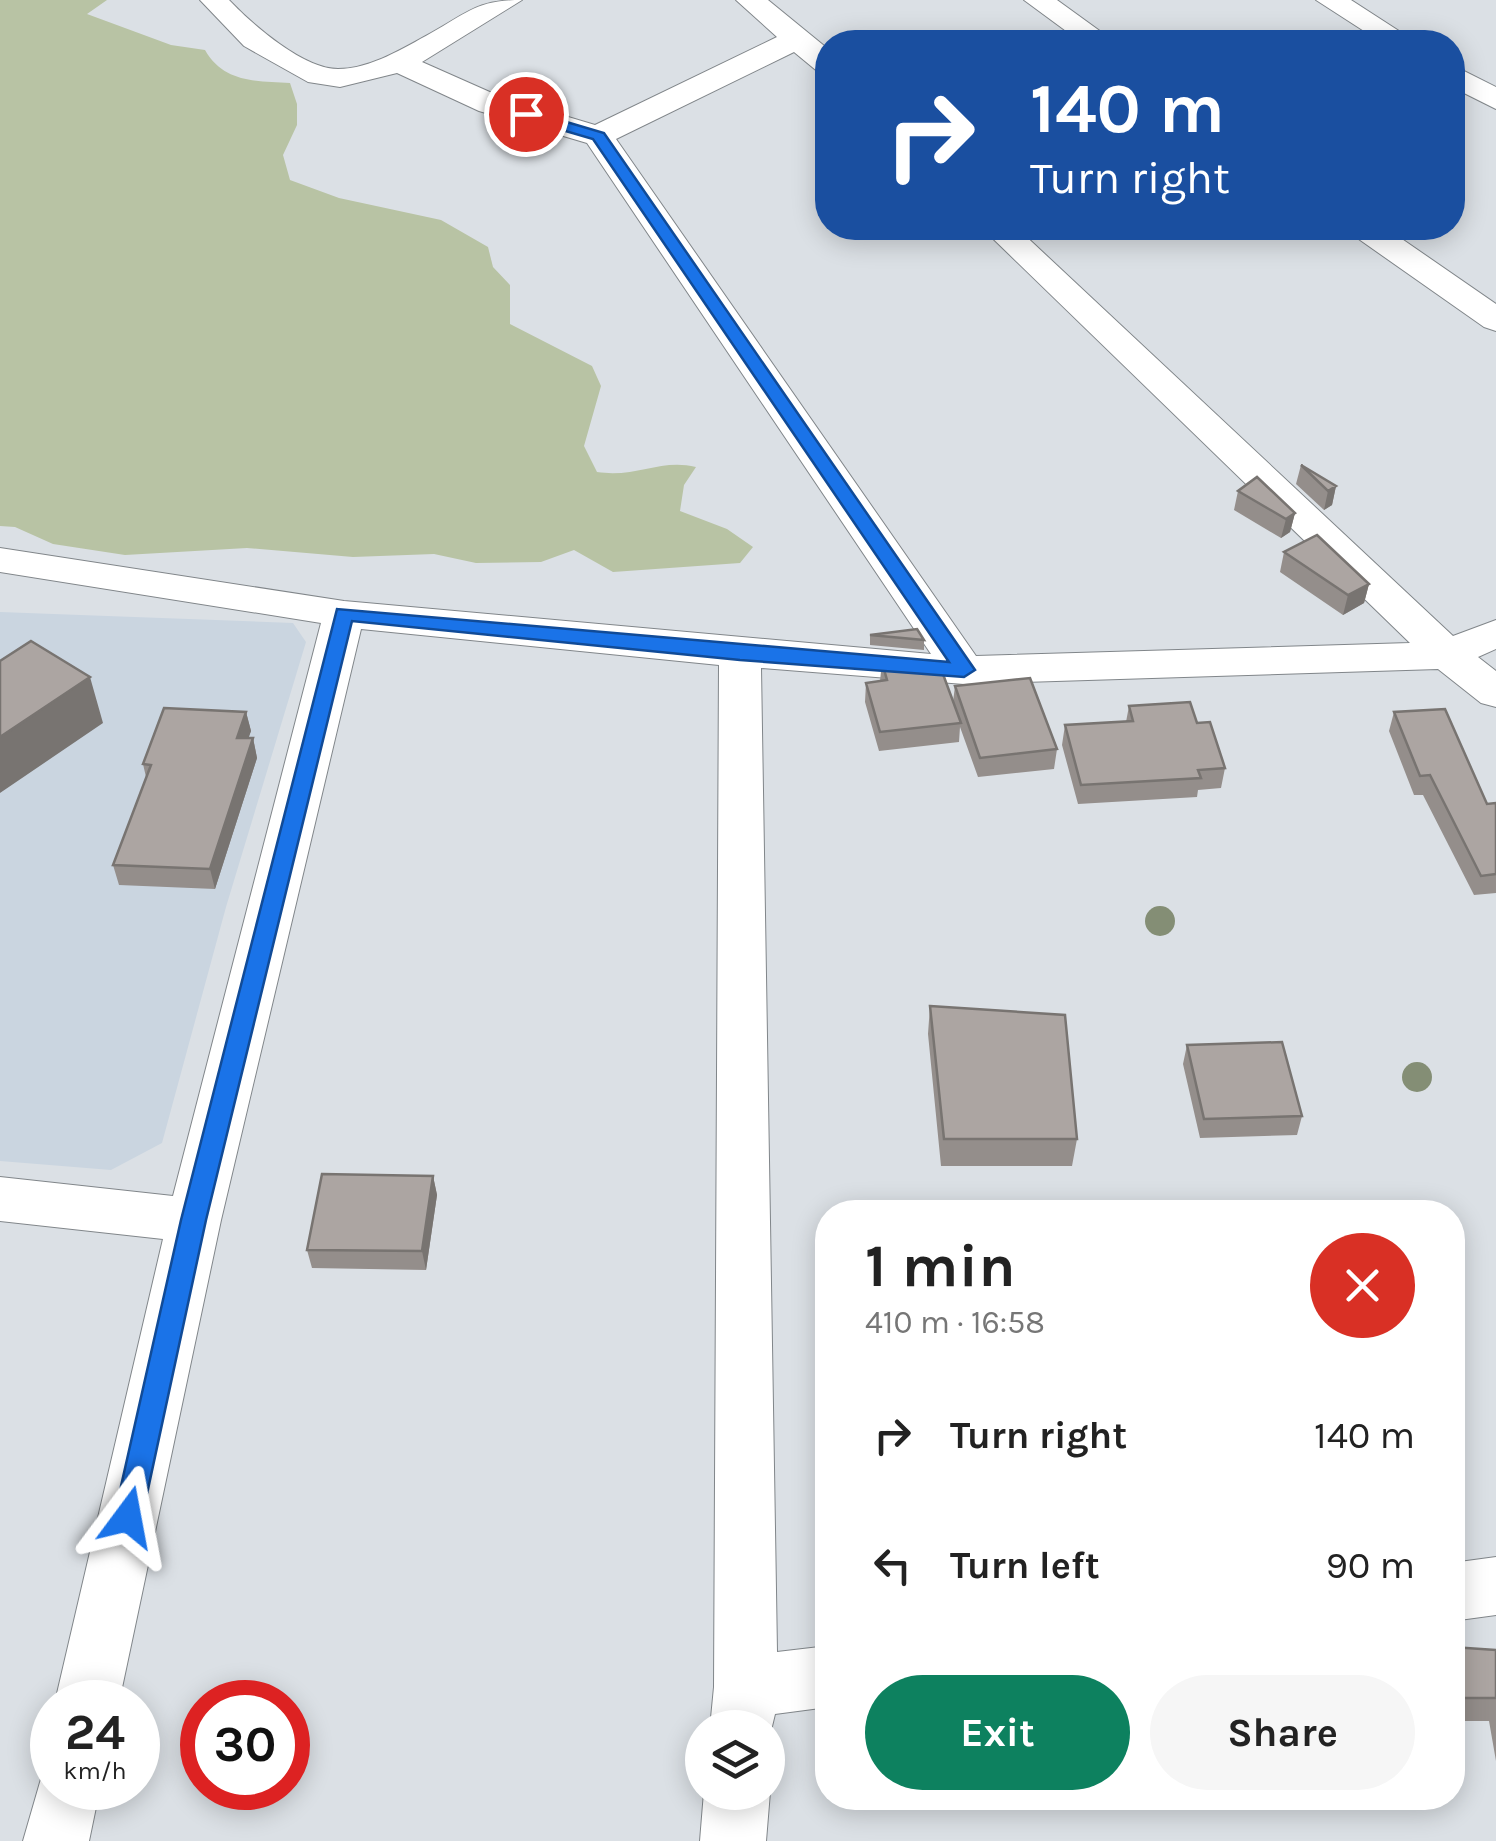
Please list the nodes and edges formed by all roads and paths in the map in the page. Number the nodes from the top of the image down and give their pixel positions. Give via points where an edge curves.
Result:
1 (214, 0) edge
2 (508, 0) edge
3 (802, 0) edge
4 (1038, 0) edge
5 (1330, 0) edge
6 (760, 7) edge
7 (1082, 30) edge
8 (1380, 30) edge
9 (799, 38) junction
10 (815, 53) edge
11 (396, 62) junction
12 (1465, 82) edge
13 (1496, 100) edge
14 (598, 136) junction
15 (1011, 240) edge
16 (1382, 240) edge
17 (1496, 320) edge
18 (0, 560) edge
19 (344, 614) junction
20 (1496, 633) edge
21 (740, 653) junction
22 (1448, 654) junction
23 (964, 670) junction
24 (1496, 693) edge
25 (0, 1199) edge
26 (194, 1220) junction
27 (1496, 1586) edge
28 (1465, 1590) edge
29 (92, 1680) edge
30 (815, 1681) edge
31 (744, 1707) edge
32 (63, 1810) edge
33 (736, 1810) edge
34 (56, 1841) edge
35 (733, 1841) edge

1 - 11 street via 262,46 318,76 352,78
2 - 11 street
3 - 6 street
4 - 7 street
5 - 8 street
6 - 9 street
9 - 10 street
9 - 14 street
11 - 14 street via 490,104
12 - 13 street
14 - 23 street
15 - 22 street
16 - 17 street
18 - 19 street
19 - 21 street
19 - 26 street
20 - 22 street
21 - 23 street
21 - 31 street
22 - 23 street
22 - 24 street
25 - 26 street
26 - 29 street
27 - 28 street
30 - 31 street
32 - 34 street
33 - 35 street

